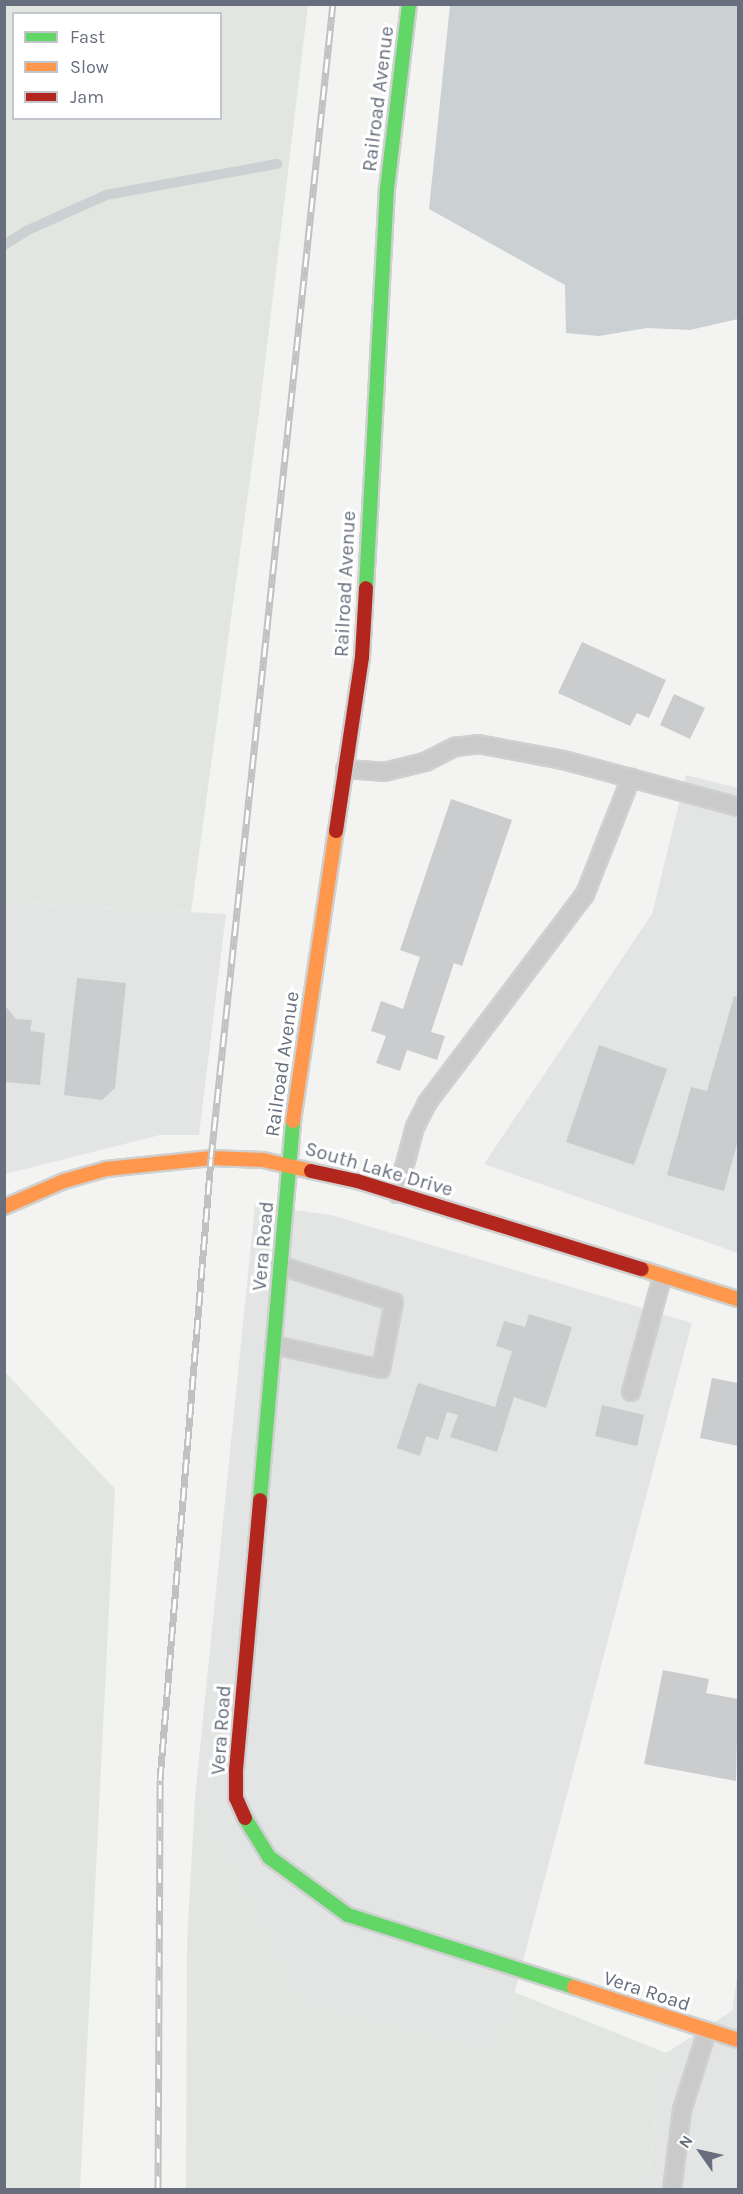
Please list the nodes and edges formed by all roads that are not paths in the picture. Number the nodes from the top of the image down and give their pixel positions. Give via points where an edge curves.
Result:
1 (409, 4) edge
2 (345, 769) junction
3 (631, 778) junction
4 (738, 807) edge
5 (289, 1163) junction
6 (397, 1194) junction
7 (4, 1207) edge
8 (281, 1266) junction
9 (662, 1277) junction
10 (738, 1299) edge
11 (274, 1345) junction
12 (632, 1392) dead end
13 (707, 2031) junction
14 (738, 2040) edge
15 (672, 2190) edge

1 - 2 street, Railroad Avenue via 387,189 362,657
2 - 3 lane via 384,772 425,762 455,747 478,744
2 - 5 street, Railroad Avenue
3 - 4 lane
3 - 6 lane via 585,894 427,1104 415,1127
5 - 6 street, South Lake Drive
5 - 7 street, South Lake Drive via 211,1158 126,1165 64,1181
5 - 8 street, Vera Road
6 - 9 street, South Lake Drive
8 - 11 street, Vera Road
8 - 11 lane via 394,1302 381,1369
9 - 10 street, South Lake Drive
9 - 12 lane
11 - 13 street, Vera Road via 236,1770 236,1798 250,1829 269,1857 348,1915
13 - 14 street, Vera Road
13 - 15 lane via 682,2110

